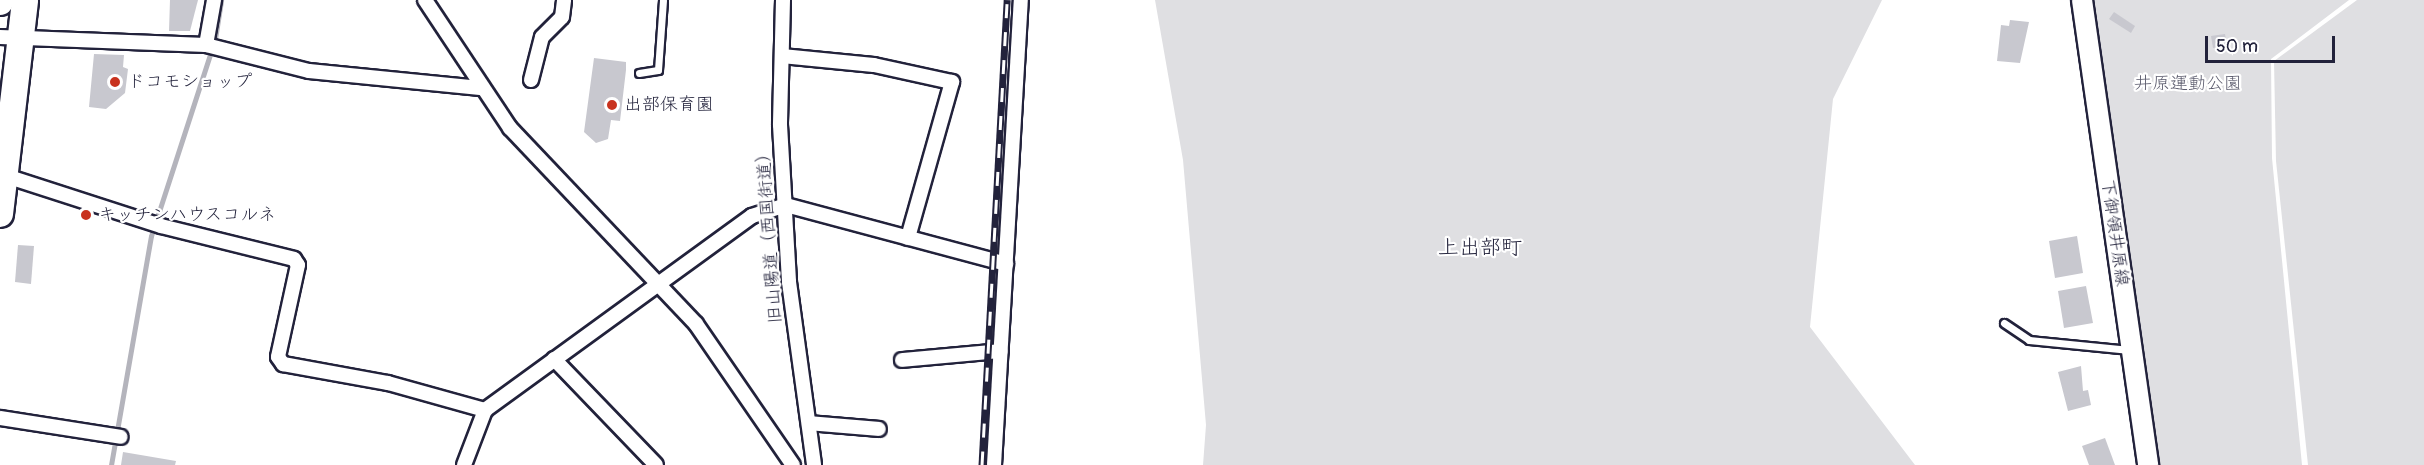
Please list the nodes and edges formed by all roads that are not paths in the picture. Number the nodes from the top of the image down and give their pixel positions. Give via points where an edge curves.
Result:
1 (25, 0) edge
2 (214, 0) edge
3 (425, 0) edge
4 (564, 0) edge
5 (663, 0) edge
6 (783, 0) edge
7 (1021, 0) edge
8 (2082, 0) edge
9 (10, 38) edge
10 (210, 46) junction
11 (782, 56) junction
12 (639, 73) dead end
13 (531, 80) dead end
14 (480, 88) junction
15 (2, 175) edge
16 (786, 205) junction
17 (0, 214) edge
18 (908, 238) junction
19 (1006, 264) junction
20 (659, 286) junction
21 (2004, 323) dead end
22 (2130, 350) junction
23 (1001, 351) junction
24 (554, 359) junction
25 (902, 360) dead end
26 (485, 410) junction
27 (0, 418) edge
28 (809, 423) junction
29 (879, 429) dead end
30 (116, 436) dead end
31 (464, 465) edge
32 (656, 465) edge
33 (793, 465) edge
34 (814, 465) edge
35 (994, 465) edge
36 (2148, 465) edge

1 - 9 highway
2 - 10 street
3 - 14 street
4 - 13 street via 562,17 542,37
5 - 12 lane via 658,70
6 - 11 street, 旧山陽道（西国街道）
7 - 19 street
8 - 22 main road, 下御領井原線
9 - 10 street
9 - 15 highway
10 - 14 street via 309,71
11 - 16 street, 旧山陽道（西国街道）
11 - 18 street via 874,65 952,82
14 - 20 street via 554,181
15 - 17 highway
15 - 26 street via 154,224 294,259 298,265 278,357 283,364 388,383
16 - 18 street
16 - 20 street via 752,216
16 - 28 street, 旧山陽道（西国街道） via 789,282
18 - 19 street
19 - 23 street
20 - 24 street
20 - 33 street via 696,324
21 - 22 lane via 2029,340
22 - 36 main road, 下御領井原線
23 - 25 street
23 - 35 street
24 - 26 street
24 - 32 street
26 - 31 street
27 - 30 street
28 - 29 street
28 - 34 street, 旧山陽道（西国街道）

